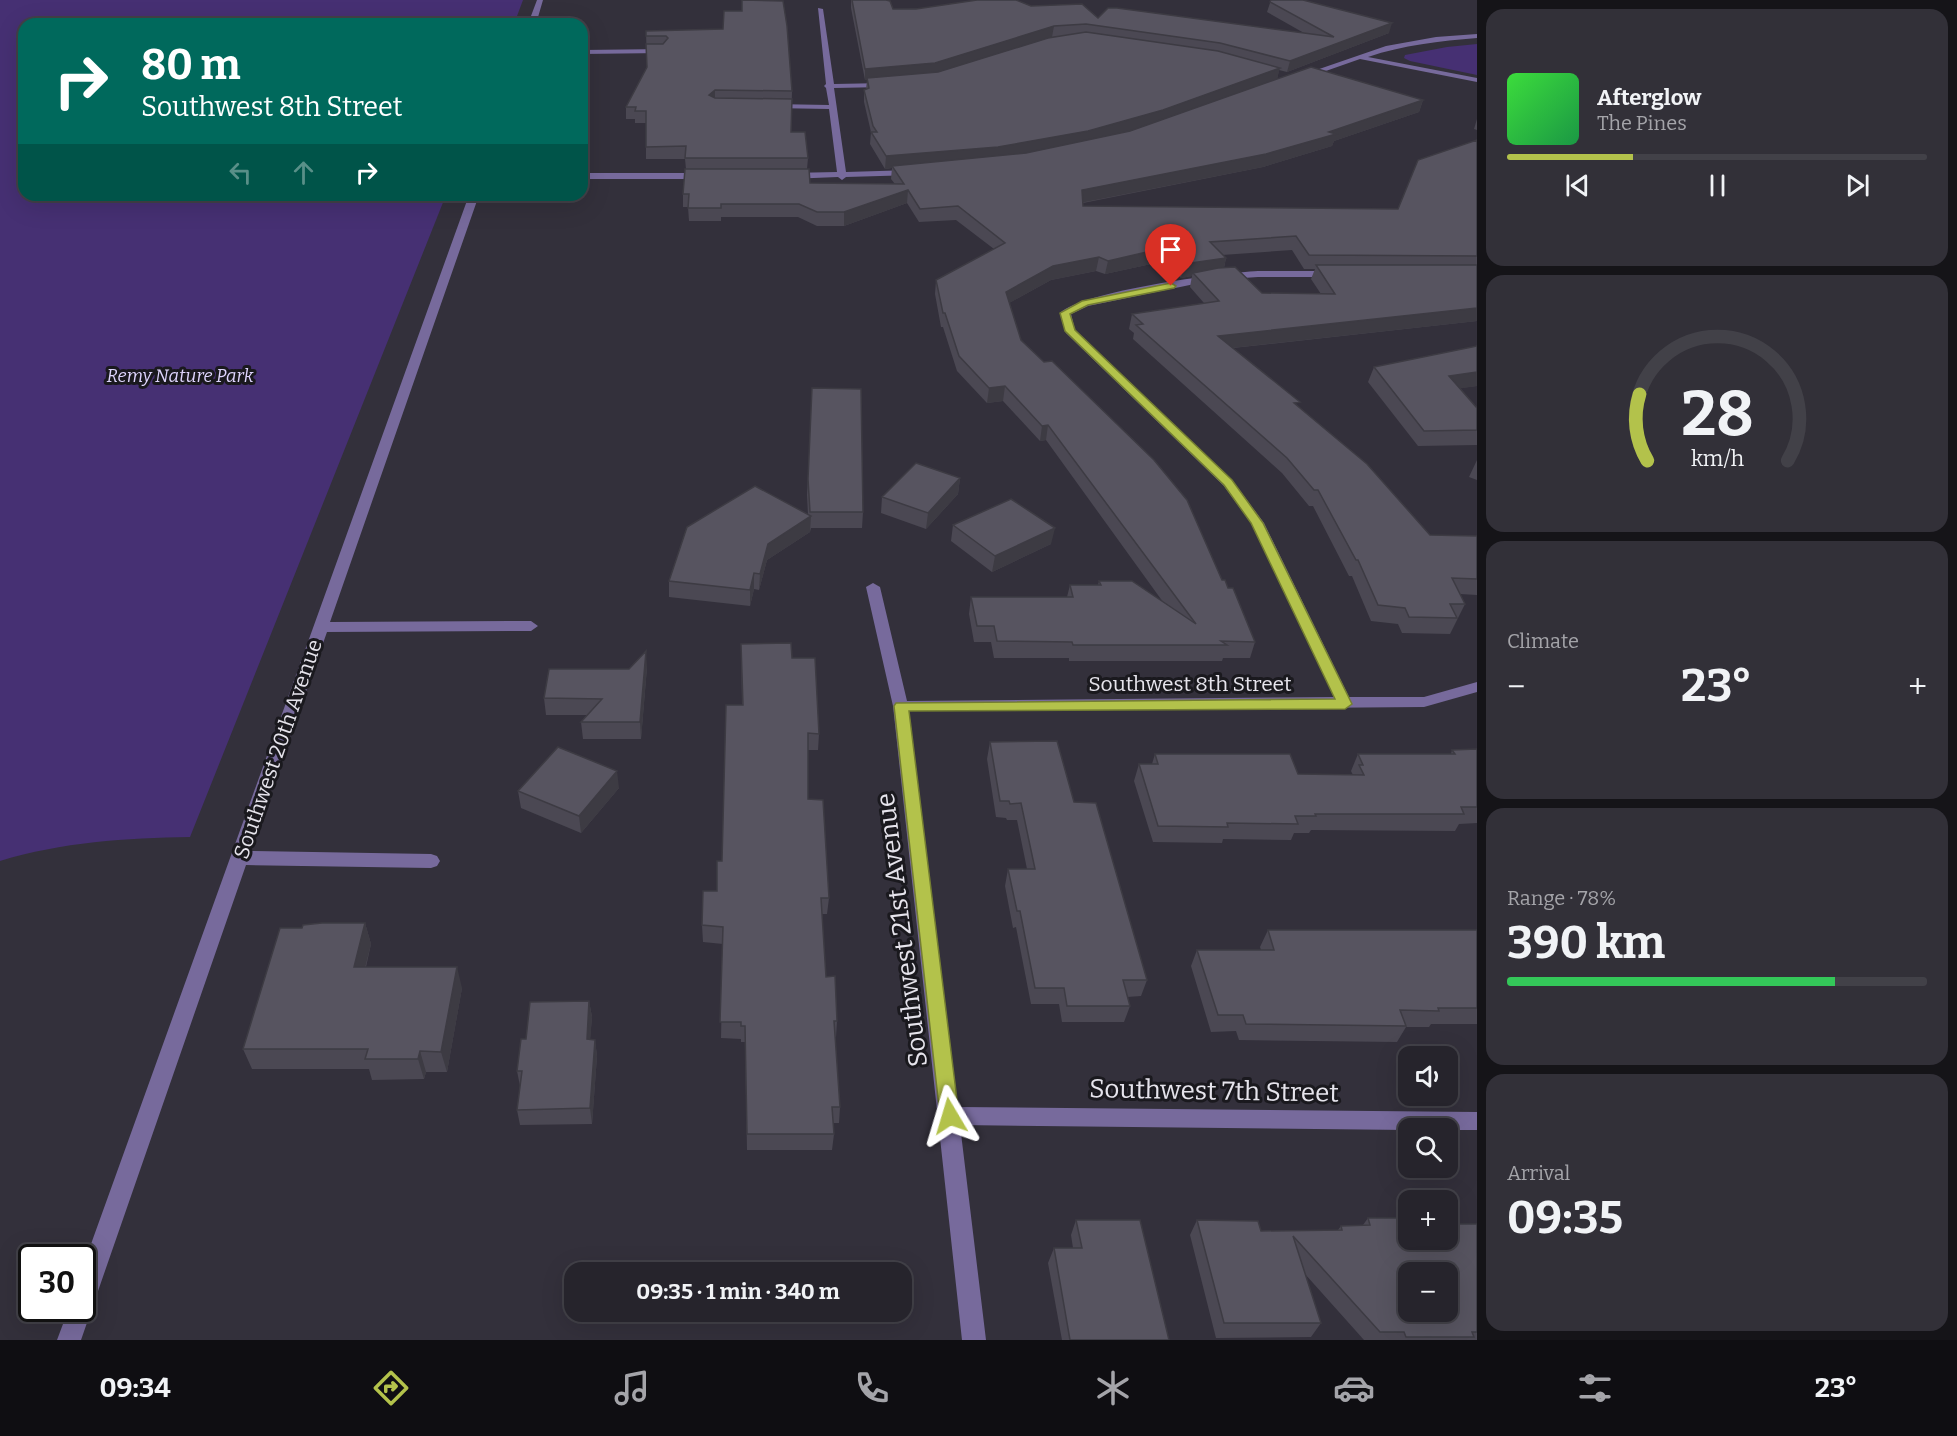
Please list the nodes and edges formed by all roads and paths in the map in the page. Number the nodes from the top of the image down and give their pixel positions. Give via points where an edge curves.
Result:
1 (540, 0) edge
2 (820, 9) dead end
3 (534, 18) edge
4 (1477, 36) edge
5 (663, 51) edge
6 (588, 52) edge
7 (1357, 57) junction
8 (1294, 79) edge
9 (1477, 80) edge
10 (897, 84) edge
11 (828, 86) junction
12 (762, 106) edge
13 (831, 106) junction
14 (922, 173) edge
15 (588, 176) edge
16 (712, 176) edge
17 (783, 176) edge
18 (842, 177) junction
19 (472, 201) edge
20 (1350, 274) edge
21 (873, 587) dead end
22 (321, 627) junction
23 (531, 627) dead end
24 (1477, 687) edge
25 (1345, 704) junction
26 (901, 706) junction
27 (239, 858) junction
28 (431, 861) dead end
29 (950, 1116) junction
30 (1477, 1121) edge
31 (96, 1262) edge
32 (76, 1322) edge
33 (69, 1340) edge
34 (975, 1340) edge

1 - 3 street
2 - 11 street
4 - 7 street via 1406,44
5 - 6 street
7 - 8 street
7 - 9 street
10 - 11 street
11 - 13 street
12 - 13 street
13 - 18 street
14 - 18 street
15 - 16 street
17 - 18 street
19 - 22 street, Southwest 20th Avenue
20 - 25 street via 1214,277 1085,303 1065,313 1070,331 1240,499 1257,523
21 - 26 street, Southwest 21st Avenue
22 - 23 street
22 - 27 street, Southwest 20th Avenue
24 - 25 street, Southwest 8th Street via 1424,702
25 - 26 street, Southwest 8th Street
26 - 29 street, Southwest 21st Avenue
27 - 28 street
27 - 31 street, Southwest 20th Avenue
29 - 30 street, Southwest 7th Street
29 - 34 street, Southwest 21st Avenue
32 - 33 street

